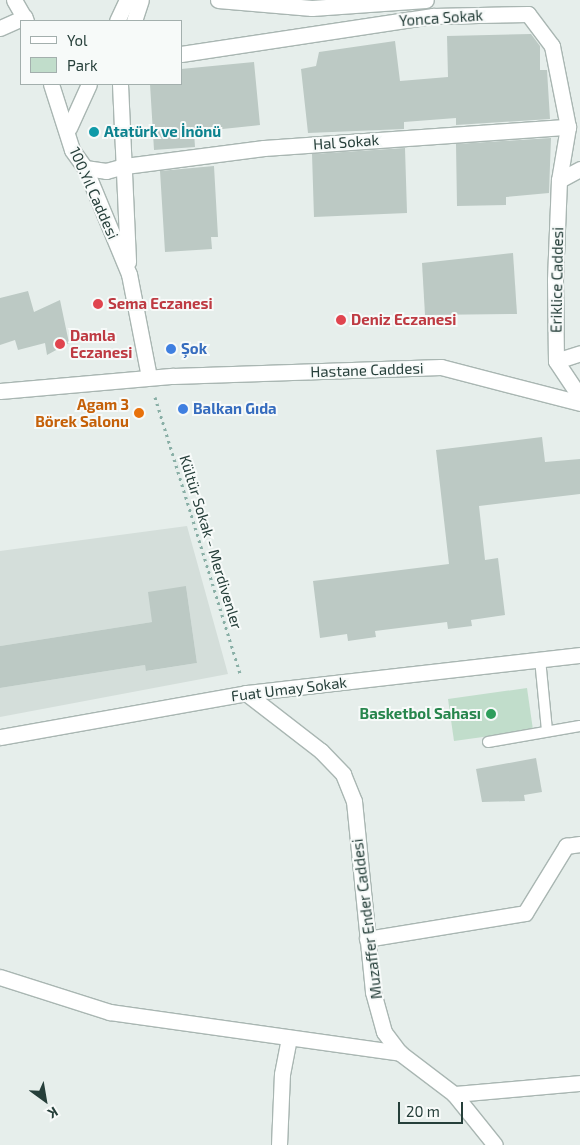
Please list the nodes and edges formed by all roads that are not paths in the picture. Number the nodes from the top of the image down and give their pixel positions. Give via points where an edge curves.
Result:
1 (14, 0) edge
2 (127, 0) edge
3 (141, 0) edge
4 (218, 0) edge
5 (426, 0) edge
6 (26, 19) edge
7 (117, 20) edge
8 (134, 20) edge
9 (20, 21) edge
10 (0, 28) edge
11 (182, 54) edge
12 (51, 85) edge
13 (89, 85) edge
14 (120, 85) edge
15 (568, 126) junction
16 (69, 128) junction
17 (125, 166) junction
18 (86, 168) junction
19 (580, 168) edge
20 (559, 180) junction
21 (129, 274) junction
22 (580, 353) edge
23 (556, 361) junction
24 (149, 377) junction
25 (0, 391) edge
26 (580, 397) edge
27 (580, 402) edge
28 (580, 655) edge
29 (540, 659) junction
30 (246, 693) junction
31 (580, 726) edge
32 (547, 730) junction
33 (0, 737) edge
34 (488, 742) dead end
35 (580, 844) edge
36 (367, 939) junction
37 (0, 977) edge
38 (289, 1038) junction
39 (400, 1053) junction
40 (580, 1083) edge
41 (454, 1094) junction
42 (279, 1145) edge
43 (495, 1145) edge

1 - 6 street
2 - 7 street
3 - 8 street
4 - 5 street via 312,8
9 - 10 street
11 - 15 street, Yonca Sokak via 433,16 528,14 552,46
12 - 16 street, 100.Yıl Caddesi
13 - 16 street
14 - 17 street, 100.Yıl Caddesi
15 - 17 street, Hal Sokak via 264,148
15 - 20 street, Yonca Sokak
16 - 18 street, 100.Yıl Caddesi via 72,150
17 - 18 street, Hal Sokak via 106,171
17 - 21 street, 100.Yıl Caddesi
18 - 21 street, 100.Yıl Caddesi
19 - 20 street
20 - 23 street, Eriklice Caddesi
21 - 24 street, 100.Yıl Caddesi
22 - 23 street
23 - 26 street
24 - 25 street, Hastane Caddesi
24 - 27 street, Hastane Caddesi via 442,367
28 - 29 street, Fuat Umay Sokak
29 - 30 street, Fuat Umay Sokak
29 - 32 lane
30 - 33 street, Fuat Umay Sokak
30 - 36 street, Muzaffer Ender Caddesi via 321,751 343,774 354,801
31 - 32 lane
32 - 34 lane
35 - 36 street via 566,846 525,913
36 - 39 street, Muzaffer Ender Caddesi via 384,1032
37 - 38 street via 110,1012
38 - 39 street
38 - 42 street via 282,1074
39 - 41 street, Muzaffer Ender Caddesi
40 - 41 street
41 - 43 street, Muzaffer Ender Caddesi

